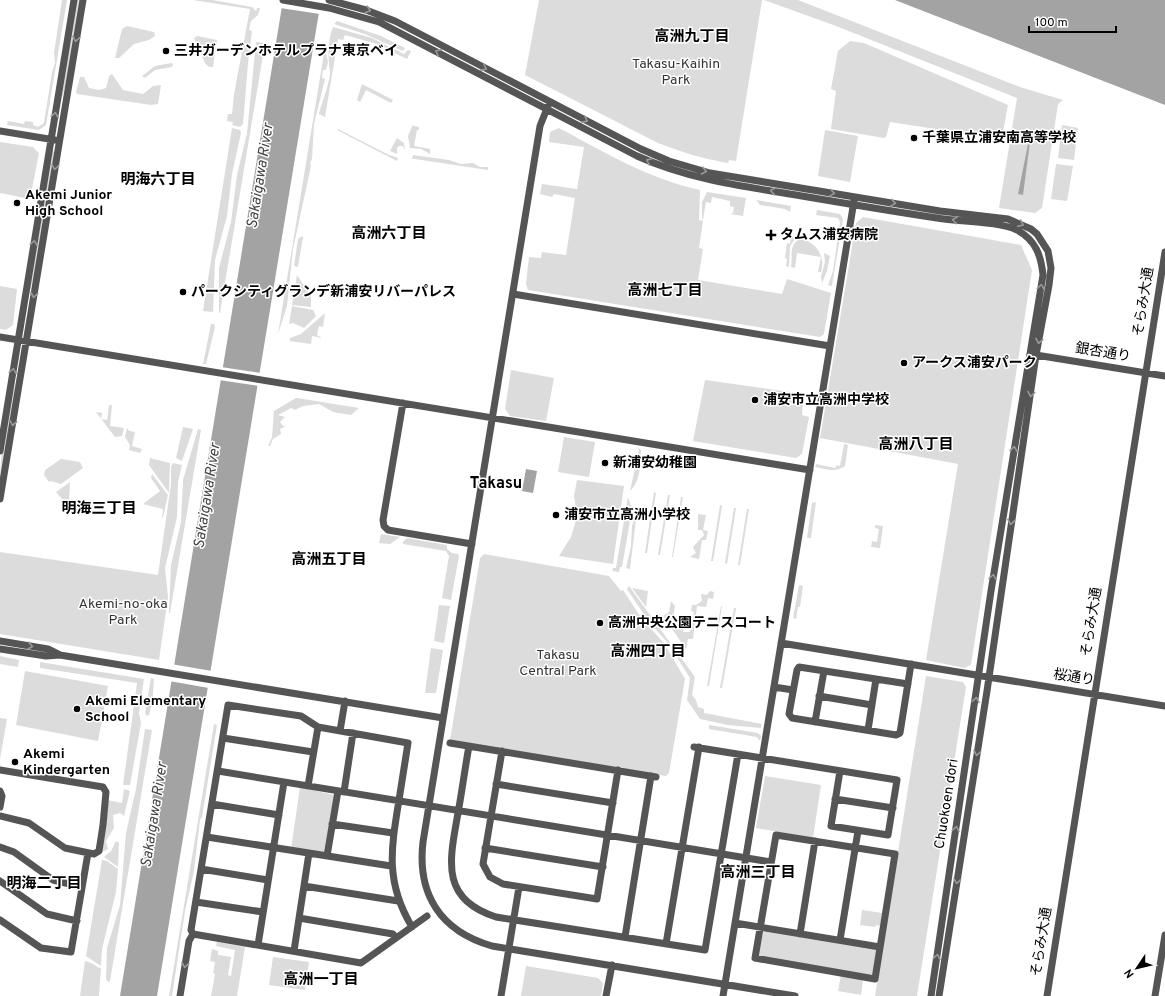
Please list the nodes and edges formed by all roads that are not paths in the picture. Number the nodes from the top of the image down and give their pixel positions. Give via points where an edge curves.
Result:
1 (74, 0) edge
2 (83, 0) edge
3 (283, 0) edge
4 (329, 3) edge
5 (549, 105) junction
6 (0, 131) edge
7 (51, 140) junction
8 (59, 140) junction
9 (855, 196) junction
10 (853, 204) junction
11 (1165, 252) edge
12 (513, 294) junction
13 (0, 337) edge
14 (18, 340) junction
15 (26, 342) junction
16 (830, 346) junction
17 (1036, 355) junction
18 (1146, 373) junction
19 (1165, 376) edge
20 (403, 403) junction
21 (491, 418) junction
22 (0, 451) edge
23 (810, 470) junction
24 (0, 498) edge
25 (472, 544) junction
26 (0, 641) edge
27 (781, 643) junction
28 (0, 649) edge
29 (60, 655) junction
30 (911, 664) junction
31 (824, 671) junction
32 (980, 675) junction
33 (989, 677) junction
34 (876, 679) junction
35 (908, 684) junction
36 (774, 687) junction
37 (793, 690) junction
38 (1094, 694) junction
39 (820, 696) junction
40 (345, 701) junction
41 (872, 705) junction
42 (1165, 706) edge
43 (443, 718) junction
44 (815, 722) junction
45 (318, 728) junction
46 (868, 730) junction
47 (340, 731) junction
48 (353, 733) junction
49 (223, 738) junction
50 (450, 743) dead end
51 (469, 746) junction
52 (502, 751) junction
53 (314, 752) junction
54 (738, 754) junction
55 (762, 758) junction
56 (0, 770) edge
57 (618, 770) junction
58 (218, 771) junction
59 (840, 771) junction
60 (284, 782) junction
61 (496, 784) junction
62 (308, 786) junction
63 (0, 791) edge
64 (341, 791) junction
65 (835, 799) junction
66 (399, 800) junction
67 (613, 802) junction
68 (212, 804) junction
69 (429, 805) junction
70 (0, 807) edge
71 (893, 808) junction
72 (459, 810) junction
73 (279, 815) junction
74 (0, 816) edge
75 (491, 816) junction
76 (332, 824) junction
77 (858, 831) junction
78 (393, 833) junction
79 (608, 835) junction
80 (207, 837) junction
81 (641, 840) junction
82 (815, 841) junction
83 (0, 847) edge
84 (273, 847) junction
85 (682, 847) junction
86 (485, 848) junction
87 (855, 848) junction
88 (88, 853) junction
89 (309, 853) junction
90 (721, 853) junction
91 (327, 856) junction
92 (746, 858) junction
93 (771, 862) junction
94 (391, 866) junction
95 (603, 867) junction
96 (202, 869) junction
97 (268, 880) junction
98 (0, 881) edge
99 (304, 886) junction
100 (82, 887) junction
101 (519, 887) junction
102 (398, 901) junction
103 (196, 902) junction
104 (263, 912) junction
105 (427, 916) dead end
106 (299, 918) junction
107 (514, 919) junction
108 (0, 920) edge
109 (77, 920) junction
110 (735, 923) junction
111 (412, 927) junction
112 (760, 927) junction
113 (193, 934) junction
114 (800, 934) junction
115 (1165, 935) edge
116 (626, 937) junction
117 (396, 938) junction
118 (840, 940) junction
119 (666, 944) junction
120 (258, 945) junction
121 (880, 947) junction
122 (509, 949) junction
123 (294, 951) junction
124 (612, 965) junction
125 (725, 985) junction
126 (180, 996) edge
127 (502, 996) edge
128 (606, 996) edge
129 (723, 996) edge
130 (795, 996) edge
131 (931, 996) edge
132 (939, 996) edge
133 (1047, 996) edge
134 (1155, 996) edge

7 -> 1 street
2 -> 8 street
3 - 4 street
4 - 5 street via 366,10 395,21
5 -> 9 street, Chuokoen dori via 641,149 682,165 710,173
10 -> 5 street, Chuokoen dori via 708,180 679,172 637,156
5 - 12 street via 540,126
6 - 7 street
7 - 8 street
14 -> 7 street
8 -> 15 street
9 - 10 street
9 -> 17 street, Chuokoen dori via 940,211 1008,219 1030,229 1045,247 1051,268
10 - 16 street
32 -> 10 street, Chuokoen dori via 987,616 1041,289 1043,275 1040,255 1030,239 1006,226
11 - 18 street, そらみ大通
12 - 16 street
12 - 21 street
13 - 14 street
14 - 15 street
22 -> 14 street
15 - 20 street
15 -> 24 street
16 - 23 street
17 - 18 street, 銀杏通り
17 -> 33 street, Chuokoen dori
18 - 19 street, 銀杏通り
18 - 38 street, そらみ大通
20 - 21 street
20 - 25 street via 384,526 388,530
21 - 23 street
21 - 25 street
23 - 27 street
25 - 43 street
26 -> 29 street via 48,649
27 - 30 street, 桜通り
27 - 36 street
28 - 29 street via 46,656
29 - 40 street
30 - 32 street, 桜通り
30 - 35 street
31 - 34 street
31 - 37 street via 799,667
31 - 39 street
32 - 33 street, 桜通り
131 -> 32 street, Chuokoen dori
33 - 38 street, 桜通り
33 -> 132 street, Chuokoen dori
34 - 35 street
34 - 41 street
35 - 46 street via 900,733 896,735
36 - 37 street
36 - 55 street
37 - 44 street via 789,714 792,718
38 - 42 street, 桜通り
38 - 133 street, そらみ大通
39 - 41 street
39 - 44 street
40 - 43 street
40 - 47 street
41 - 46 street
43 - 69 street
44 - 46 street
45 - 47 street
45 - 49 street via 301,716 228,705
45 - 53 street
47 - 48 street
48 - 64 street
48 - 66 street via 408,742
49 - 53 street
49 - 58 street
50 - 51 street
51 - 52 street
51 - 72 street
52 - 57 street
52 - 61 street
53 - 62 street
54 - 55 street
54 - 85 street via 696,747
54 - 90 street
55 - 59 street
55 - 92 street
56 - 88 street via 105,789 99,851 94,854
57 - 67 street
57 - 81 street via 654,776
58 - 60 street
58 - 68 street
59 - 65 street
59 - 71 street via 897,780
60 - 62 street
60 - 73 street
61 - 67 street
61 - 75 street
62 - 64 street
63 - 70 street
64 - 66 street
64 - 76 street
65 - 71 street
65 - 77 street via 831,826
66 - 69 street
66 - 78 street
67 - 79 street
68 - 73 street
68 - 80 street
69 - 72 street
69 - 122 street via 421,866 431,900 445,920 464,935 480,943
71 - 77 street via 888,835
72 - 75 street
72 - 107 street via 450,858 454,882 466,900 478,910 496,917
73 - 84 street
74 - 88 street via 29,823 65,848
75 - 79 street
75 - 86 street
76 - 78 street
76 - 91 street
77 - 87 street
78 - 94 street
79 - 81 street
79 - 95 street
80 - 84 street
80 - 96 street
81 - 85 street
81 - 116 street
82 - 87 street
82 - 93 street via 776,835
82 - 114 street
83 - 100 street via 14,852 53,880
84 - 89 street
84 - 97 street
85 - 90 street
85 - 119 street
86 - 95 street
86 - 101 street via 483,864 490,877 497,883
87 - 118 street
87 - 121 street via 894,854
88 - 100 street
89 - 91 street
89 - 99 street
90 - 92 street
90 - 119 street via 705,950
91 - 94 street
92 - 93 street
92 - 110 street
93 - 112 street
94 - 102 street
95 - 101 street via 597,899
96 - 97 street
96 - 103 street
97 - 104 street
98 - 109 street via 47,914
99 - 102 street
99 - 106 street
100 - 109 street
101 - 107 street
102 - 111 street
103 - 104 street
103 - 113 street via 191,930
104 - 120 street
105 - 111 street
106 - 117 street via 393,934
106 - 123 street
107 - 116 street
107 - 122 street
108 - 109 street via 41,948 68,953 72,950
110 - 112 street
110 - 125 street
111 - 117 street
112 - 114 street
112 - 121 street via 755,958 874,979
113 - 120 street
113 -> 126 street via 189,941
114 - 118 street
115 - 134 street
116 - 119 street
117 - 123 street via 361,963
118 - 121 street
120 - 123 street
122 - 124 street
122 - 127 street
124 - 125 street
124 - 128 street
125 - 129 street
125 - 130 street

